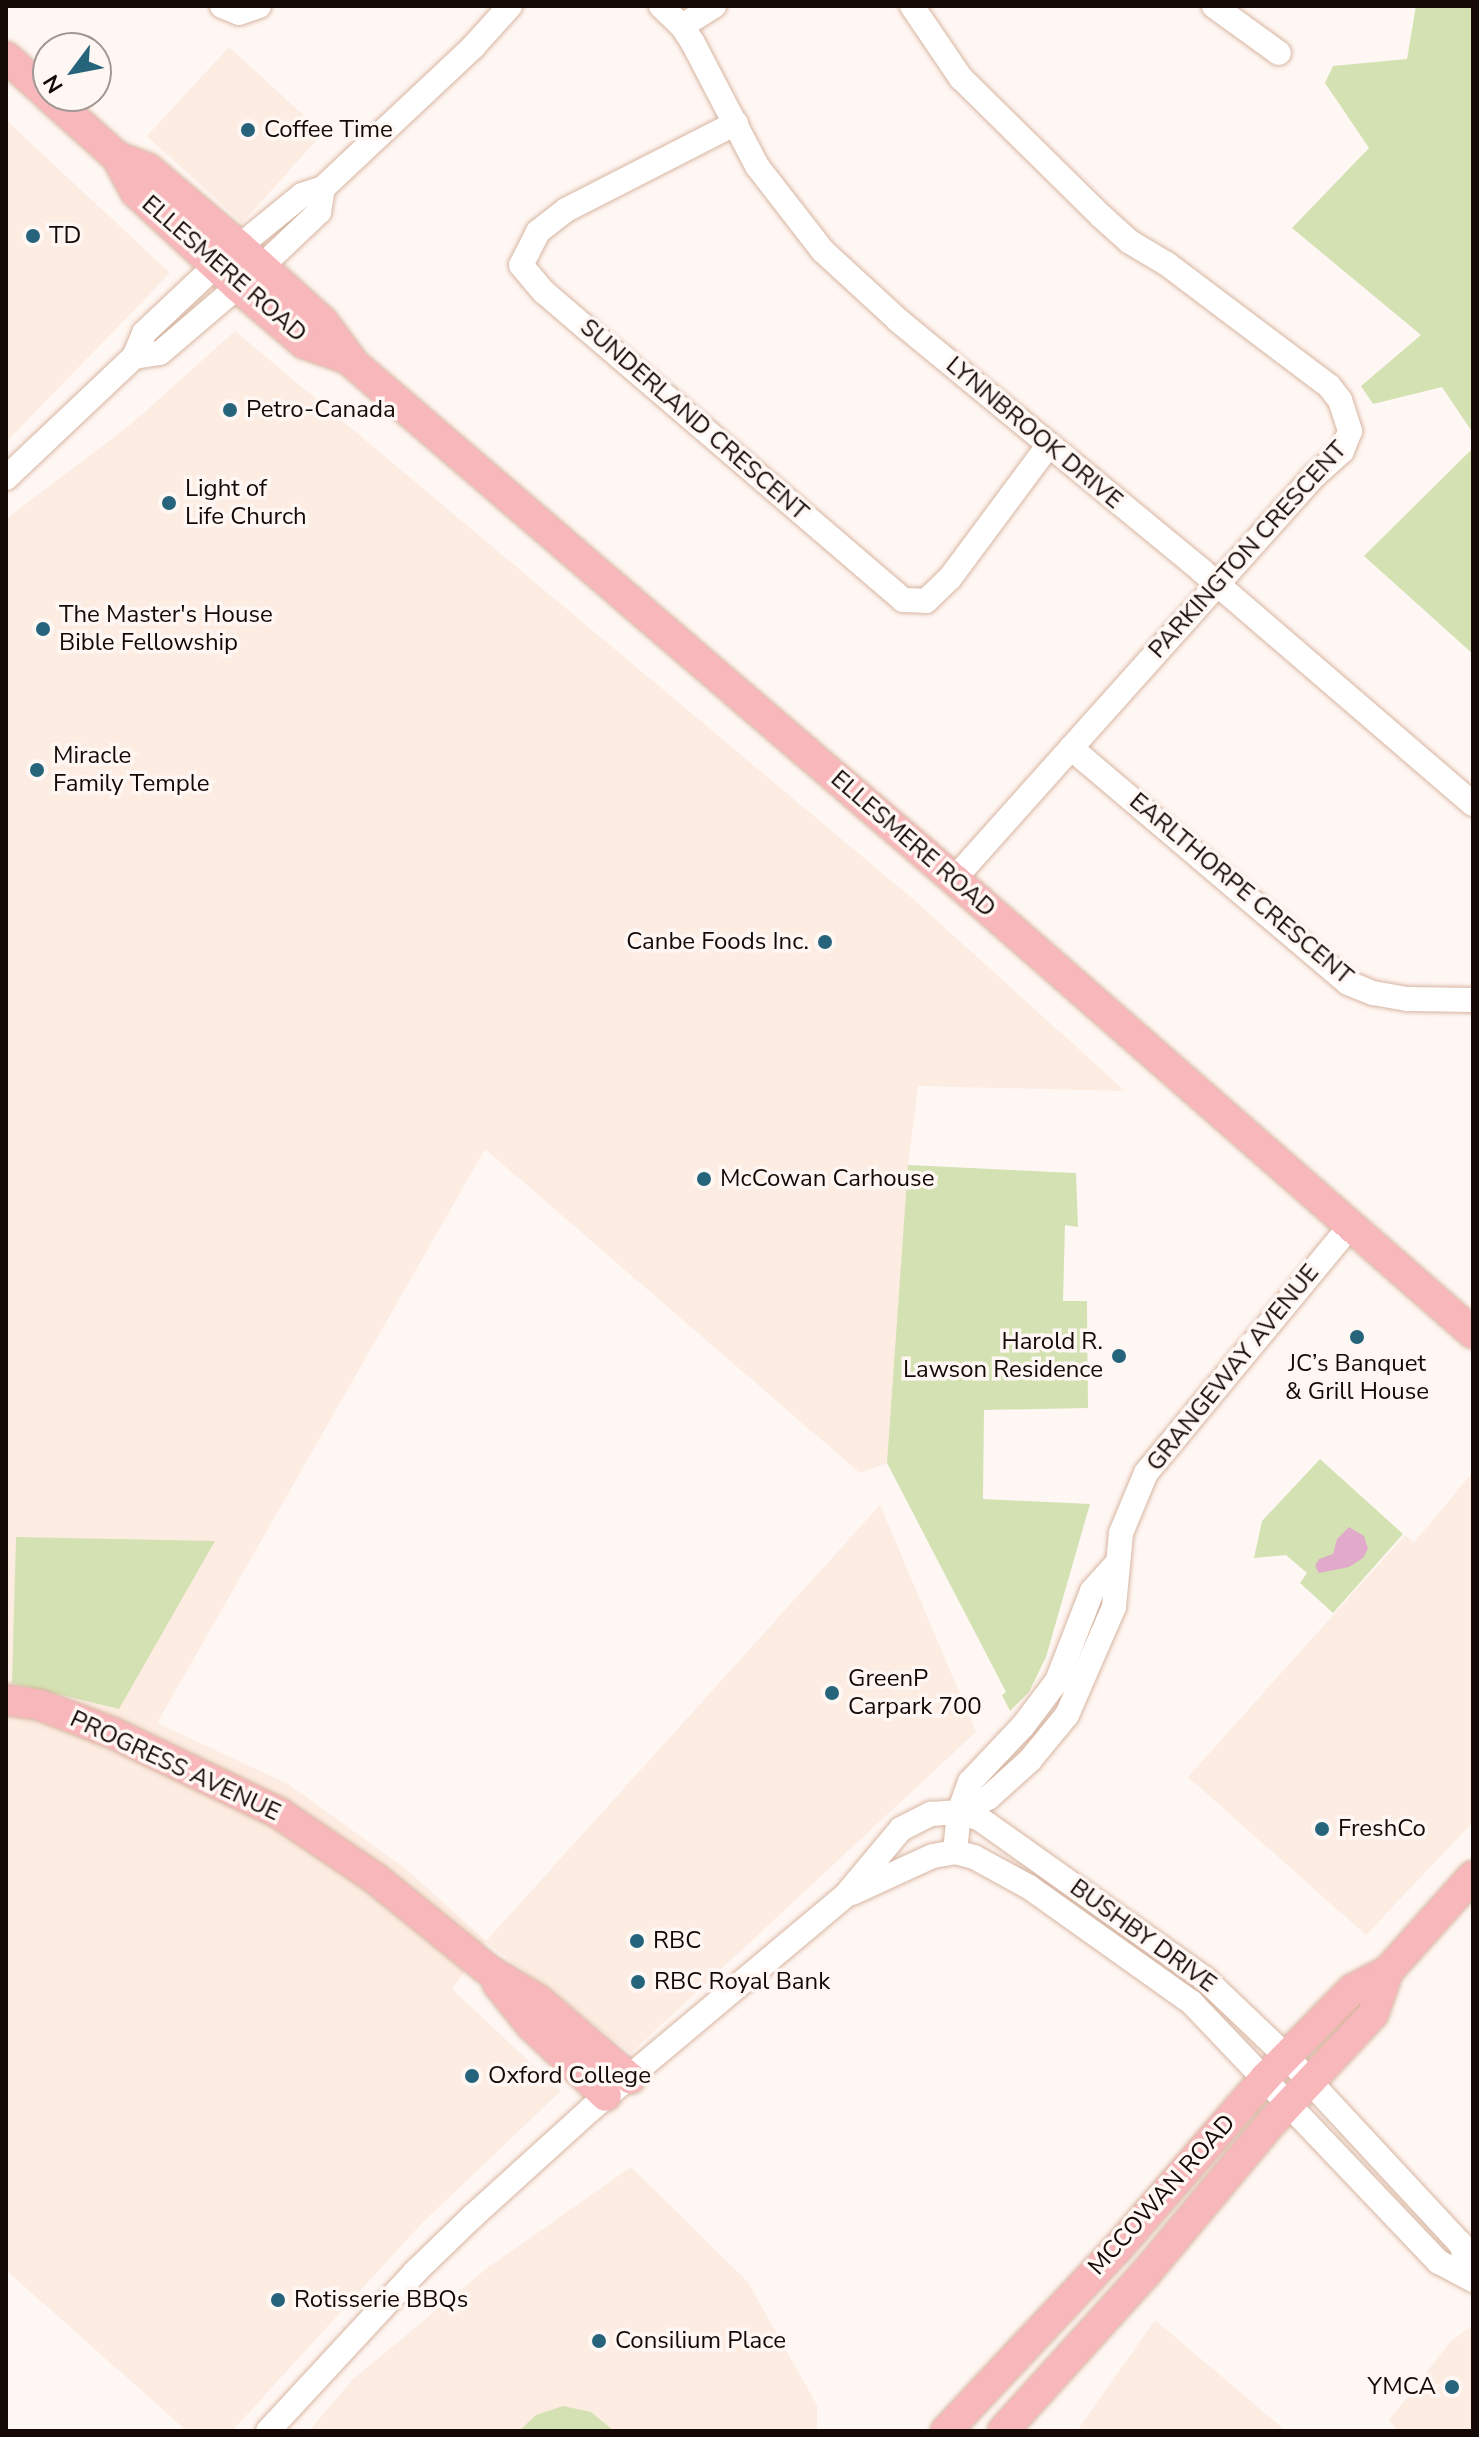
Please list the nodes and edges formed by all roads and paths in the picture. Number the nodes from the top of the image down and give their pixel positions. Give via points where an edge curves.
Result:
1 (222, 6) edge
2 (259, 6) edge
3 (510, 6) edge
4 (661, 6) edge
5 (714, 6) edge
6 (912, 6) edge
7 (1214, 6) edge
8 (682, 26) junction
9 (1279, 53) dead end
10 (6, 57) edge
11 (32, 80) edge
12 (68, 112) edge
13 (736, 123) junction
14 (117, 157) junction
15 (323, 188) junction
16 (239, 246) junction
17 (215, 266) junction
18 (262, 266) junction
19 (237, 286) junction
20 (134, 357) junction
21 (349, 359) junction
22 (1048, 446) junction
23 (6, 478) edge
24 (1218, 584) junction
25 (1071, 748) junction
26 (1473, 804) edge
27 (954, 879) junction
28 (1473, 1000) edge
29 (1351, 1225) junction
30 (1473, 1333) edge
31 (6, 1700) edge
32 (959, 1812) junction
33 (955, 1852) junction
34 (1057, 1873) junction
35 (1473, 1876) edge
36 (846, 1895) junction
37 (1041, 1896) junction
38 (1177, 1958) junction
39 (1388, 1971) junction
40 (1162, 1982) junction
41 (1286, 2056) junction
42 (1265, 2078) junction
43 (1310, 2083) junction
44 (618, 2087) junction
45 (1289, 2105) junction
46 (1473, 2273) edge
47 (1473, 2280) edge
48 (268, 2431) edge
49 (946, 2431) edge
50 (1003, 2431) edge

1 - 2 street via 239,13
3 - 15 street
4 - 8 street, LYNNBROOK DRIVE
5 - 8 street
6 - 24 street, PARKINGTON CRESCENT via 961,78 1101,216 1329,386 1340,400 1350,431 1342,451
7 - 9 street
8 - 13 street, LYNNBROOK DRIVE
10 - 11 main road, ELLESMERE ROAD
12 - 14 main road, ELLESMERE ROAD
13 - 22 street, LYNNBROOK DRIVE via 757,166 823,251
13 - 22 street, SUNDERLAND CRESCENT via 566,210 538,232 521,265 544,292 903,600 926,601 937,591
14 - 16 main road, ELLESMERE ROAD via 148,169
14 - 17 main road, ELLESMERE ROAD via 136,192
15 - 16 street via 302,195
15 - 18 street via 319,212
16 - 17 street
16 - 18 main road, ELLESMERE ROAD
17 - 19 main road, ELLESMERE ROAD
17 - 20 street via 144,333
18 - 19 street
18 - 21 main road, ELLESMERE ROAD via 323,322
19 - 20 street via 160,353
19 - 21 main road, ELLESMERE ROAD via 304,343
20 - 23 street
21 - 27 main road, ELLESMERE ROAD
22 - 24 street, LYNNBROOK DRIVE
24 - 25 street, PARKINGTON CRESCENT
24 - 26 street, LYNNBROOK DRIVE
25 - 27 street, PARKINGTON CRESCENT
25 - 28 street, EARLTHORPE CRESCENT via 1348,983 1408,999
27 - 29 main road, ELLESMERE ROAD
29 - 30 main road, ELLESMERE ROAD
29 - 32 street, GRANGEWAY AVENUE via 1146,1473 1121,1533 1116,1564 1092,1591 1057,1681 970,1782
31 - 44 main road, PROGRESS AVENUE via 40,1705 115,1734 253,1798 376,1879 487,1969 531,2025
32 - 33 street, GRANGEWAY AVENUE
32 - 34 street, BUSHBY DRIVE via 980,1819
32 - 36 street via 931,1814 901,1829
33 - 36 street via 933,1856
33 - 37 street, BUSHBY DRIVE via 974,1857
34 - 37 street
34 - 38 street, BUSHBY DRIVE
35 - 39 main road, MCCOWAN ROAD
36 - 44 street
37 - 40 street, BUSHBY DRIVE
38 - 40 street
38 - 41 street, BUSHBY DRIVE
39 - 41 main road, MCCOWAN ROAD via 1353,1989
39 - 43 main road, MCCOWAN ROAD via 1373,2014
40 - 42 street, BUSHBY DRIVE via 1191,2002
41 - 42 main road, MCCOWAN ROAD
41 - 43 street, BUSHBY DRIVE
42 - 45 street, BUSHBY DRIVE
42 - 49 main road, MCCOWAN ROAD via 1117,2249
43 - 45 main road, MCCOWAN ROAD
43 - 46 street, BUSHBY DRIVE via 1460,2243
44 - 48 street via 415,2272
45 - 47 street, BUSHBY DRIVE via 1439,2262
45 - 50 main road, MCCOWAN ROAD

